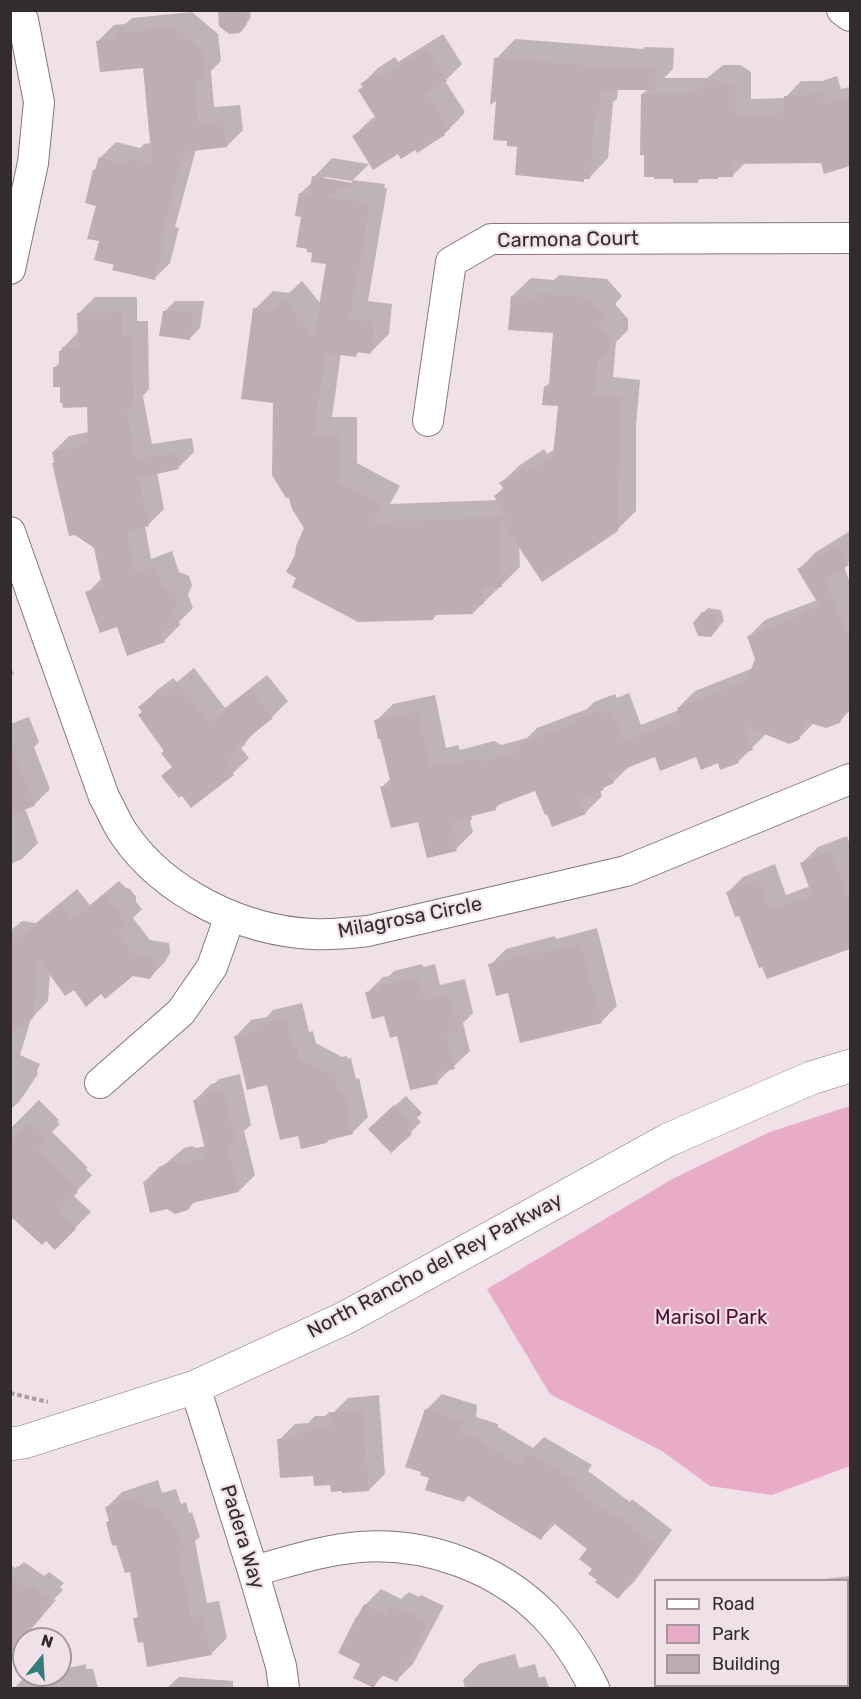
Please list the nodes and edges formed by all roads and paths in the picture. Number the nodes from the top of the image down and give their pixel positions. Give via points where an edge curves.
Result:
1 (842, 10) edge
2 (27, 14) edge
3 (850, 16) edge
4 (850, 238) edge
5 (10, 269) edge
6 (428, 421) dead end
7 (10, 532) edge
8 (850, 779) edge
9 (230, 916) junction
10 (850, 1066) edge
11 (100, 1083) dead end
12 (195, 1387) junction
13 (10, 1444) edge
14 (253, 1571) junction
15 (284, 1689) edge
16 (594, 1689) edge

1 - 3 street
2 - 5 street via 39,102 33,163
4 - 6 street, Carmona Court via 491,238 451,262
7 - 9 street, Milagrosa Circle via 104,797 123,833 177,887
8 - 9 street, Milagrosa Circle via 626,871 368,931 284,931
9 - 11 street via 212,967 181,1012
10 - 12 street, North Rancho del Rey Parkway via 811,1078 668,1140 345,1318
12 - 13 street, North Rancho del Rey Parkway
12 - 14 street, Padera Way
14 - 15 street, Padera Way
14 - 16 street via 360,1547 417,1550 446,1557 499,1580 538,1610 564,1639

